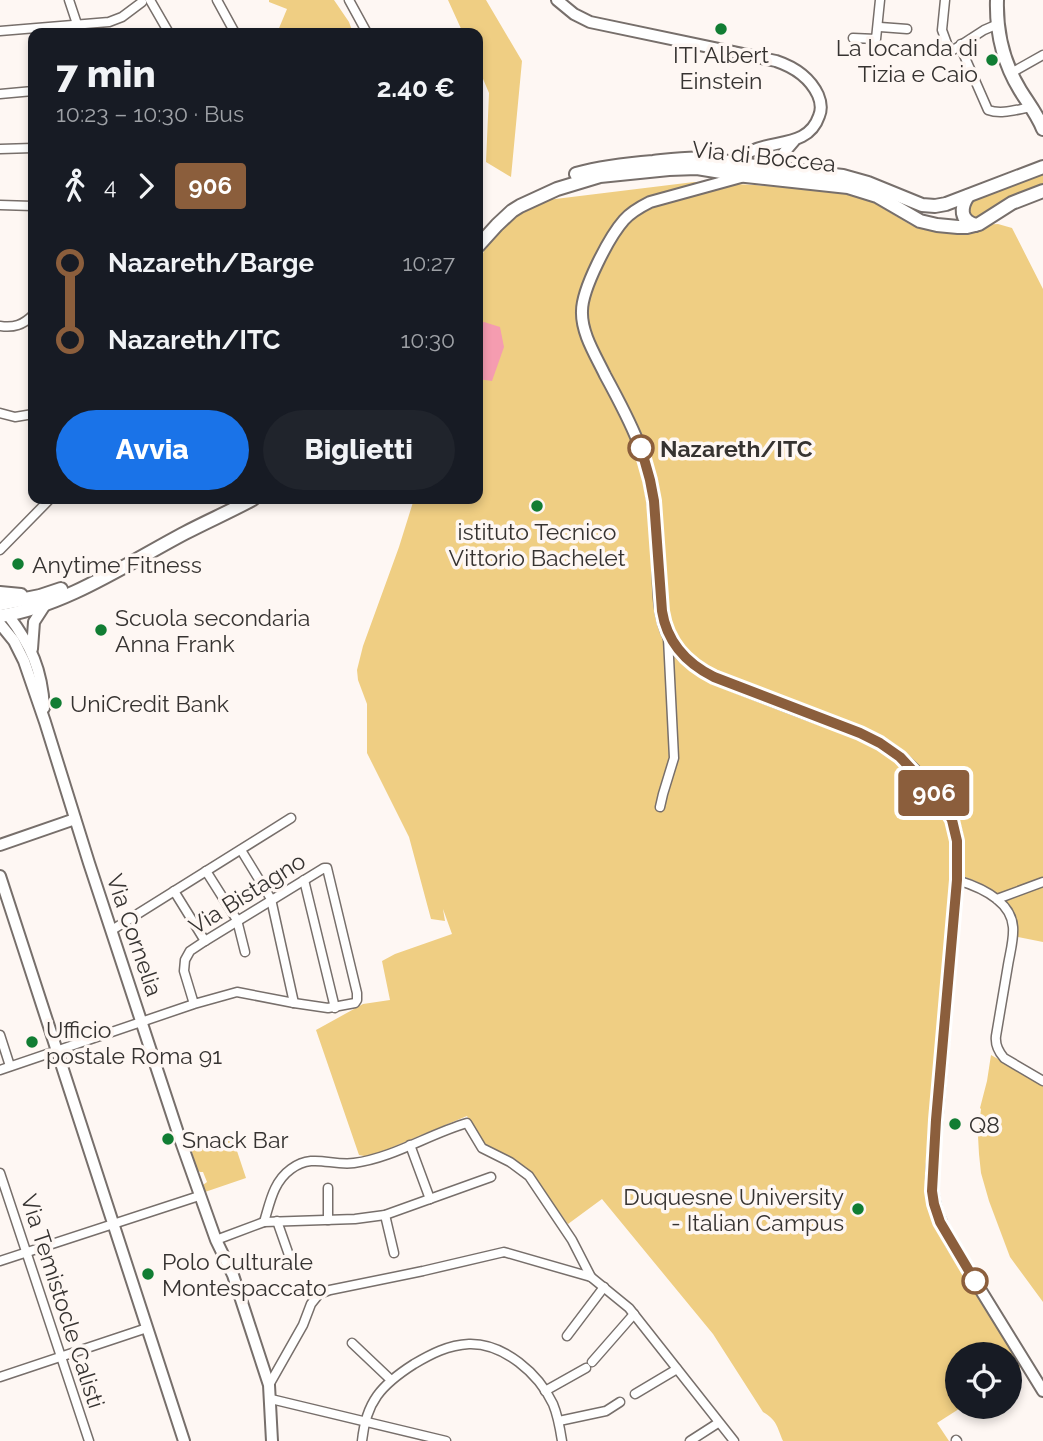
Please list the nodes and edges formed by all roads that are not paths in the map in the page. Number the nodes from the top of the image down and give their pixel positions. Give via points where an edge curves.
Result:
1 (69, 0) edge
2 (217, 0) edge
3 (349, 0) edge
4 (557, 0) edge
5 (945, 0) edge
6 (997, 0) edge
7 (146, 1) edge
8 (880, 2) edge
9 (998, 24) junction
10 (880, 27) junction
11 (77, 28) edge
12 (81, 28) edge
13 (165, 28) edge
14 (232, 28) edge
15 (364, 28) edge
16 (907, 29) dead end
17 (28, 31) edge
18 (0, 32) edge
19 (853, 37) dead end
20 (880, 40) dead end
21 (961, 44) junction
22 (1043, 55) edge
23 (1011, 73) junction
24 (28, 91) edge
25 (0, 93) edge
26 (1036, 112) edge
27 (1043, 129) edge
28 (794, 141) junction
29 (28, 148) edge
30 (0, 149) edge
31 (734, 162) junction
32 (1043, 167) edge
33 (691, 168) junction
34 (777, 169) junction
35 (720, 173) junction
36 (746, 176) junction
37 (691, 191) junction
38 (1043, 191) edge
39 (968, 196) junction
40 (0, 205) edge
41 (28, 206) edge
42 (975, 225) junction
43 (483, 227) edge
44 (483, 240) edge
45 (28, 318) edge
46 (0, 326) edge
47 (0, 414) edge
48 (28, 415) edge
49 (45, 504) edge
50 (225, 504) edge
51 (243, 504) edge
52 (0, 551) edge
53 (0, 593) edge
54 (45, 600) junction
55 (2, 613) edge
56 (0, 632) edge
57 (668, 635) junction
58 (11, 638) junction
59 (32, 652) junction
60 (45, 722) junction
61 (660, 807) dead end
62 (291, 818) dead end
63 (75, 820) junction
64 (0, 845) edge
65 (241, 850) junction
66 (206, 871) junction
67 (0, 876) edge
68 (304, 880) junction
69 (957, 880) junction
70 (1043, 882) edge
71 (174, 891) junction
72 (271, 899) junction
73 (997, 899) junction
74 (237, 920) junction
75 (112, 930) junction
76 (205, 941) junction
77 (244, 952) dead end
78 (294, 1003) junction
79 (194, 1004) junction
80 (335, 1008) junction
81 (142, 1021) junction
82 (0, 1035) edge
83 (57, 1050) junction
84 (10, 1066) junction
85 (0, 1070) edge
86 (1043, 1081) edge
87 (410, 1145) junction
88 (0, 1173) edge
89 (491, 1177) dead end
90 (328, 1188) dead end
91 (200, 1196) junction
92 (430, 1199) junction
93 (385, 1215) junction
94 (328, 1220) junction
95 (264, 1222) junction
96 (277, 1222) junction
97 (113, 1225) junction
98 (216, 1240) junction
99 (26, 1253) junction
100 (394, 1253) dead end
101 (290, 1258) dead end
102 (0, 1261) edge
103 (591, 1277) junction
104 (604, 1287) junction
105 (634, 1314) junction
106 (147, 1328) junction
107 (567, 1336) dead end
108 (352, 1343) dead end
109 (60, 1356) junction
110 (677, 1369) junction
111 (0, 1377) edge
112 (391, 1380) junction
113 (269, 1385) junction
114 (545, 1391) junction
115 (1043, 1391) edge
116 (635, 1394) dead end
117 (271, 1399) junction
118 (620, 1402) dead end
119 (365, 1421) junction
120 (559, 1421) junction
121 (718, 1423) junction
122 (272, 1436) edge
123 (732, 1440) edge
124 (89, 1441) edge
125 (184, 1441) edge
126 (262, 1441) edge
127 (362, 1441) edge
128 (446, 1441) edge
129 (562, 1441) edge
130 (690, 1441) edge

1 - 11 street
2 - 14 street
3 - 15 street
4 - 28 street via 590,22 765,58 794,69 813,86 821,107 814,127
5 - 21 street via 942,30 950,52
6 - 9 main road
7 - 12 street via 117,19
7 - 13 street
8 - 10 street
8 - 19 street via 876,39
9 - 21 street
9 - 23 main road
10 - 16 street
10 - 20 street
17 - 18 street
21 - 26 street via 988,110
22 - 23 street
23 - 26 main road
24 - 25 street
26 - 27 main road
28 - 31 street via 753,150
28 - 34 street
29 - 30 street
31 - 34 main road, Via di Boccea
31 - 35 street
31 - 43 main road, Via di Boccea via 681,159 576,173 520,196
32 - 39 main road, Via di Boccea
33 - 35 main road, Via di Boccea
33 - 37 street via 698,179
33 - 44 main road, Via di Boccea via 600,176 564,186 512,211
34 - 39 main road, Via di Boccea via 850,177 926,206
35 - 36 main road, Via di Boccea
35 - 37 street
36 - 37 street
36 - 42 main road, Via di Boccea via 848,187 882,198 924,222 958,228
37 - 57 street via 650,202 627,217 590,279 582,308 585,331 632,428 650,480
38 - 42 main road, Via di Boccea
39 - 42 main road via 962,214
40 - 41 street
45 - 46 street via 17,326
47 - 48 street
49 - 52 street
50 - 54 main road
51 - 54 main road via 112,573
53 - 54 main road
54 - 55 main road
54 - 59 street via 34,622
55 - 58 street, Via Cornelia
55 - 59 street, Via Cornelia
56 - 58 street
57 - 61 street via 674,758
57 - 69 street via 679,652 708,674 860,733 900,757 952,820
58 - 60 street, Via Cornelia
59 - 60 street, Via Cornelia
60 - 63 street, Via Cornelia
62 - 65 street
63 - 64 street
63 - 75 street, Via Cornelia
65 - 66 street
65 - 72 street
66 - 71 street
66 - 74 street
67 - 83 street
68 - 72 street, Via Bistagno
68 - 80 street
68 - 80 street, Via Bistagno via 326,867 329,870 358,994 355,1003
69 - 73 street
69 - 115 street via 932,1174 934,1204 950,1242
70 - 73 street
71 - 75 street
71 - 76 street
72 - 74 street, Via Bistagno
72 - 78 street
73 - 86 street via 1009,914 1013,931 997,1046 1004,1058
74 - 76 street, Via Bistagno
74 - 77 street
75 - 81 street, Via Cornelia
76 - 79 street, Via Bistagno via 190,951 184,965
78 - 79 street via 237,992
78 - 80 street
79 - 81 street
81 - 83 street
81 - 91 street, Via Cornelia
82 - 84 street
83 - 84 street
83 - 97 street
84 - 85 street
87 - 92 street
87 - 95 street via 356,1163 300,1163 277,1184
87 - 103 street via 469,1124 481,1147 534,1181
88 - 99 street, Via Temistocle Calisti
89 - 92 street
90 - 94 street
91 - 97 street
91 - 98 street, Via Cornelia
92 - 93 street
93 - 94 street
93 - 100 street
94 - 96 street
95 - 96 street
95 - 98 street
96 - 101 street
97 - 99 street
97 - 106 street
98 - 113 street, Via Cornelia via 233,1275
99 - 102 street
99 - 109 street, Via Temistocle Calisti
103 - 104 street
103 - 113 street via 504,1252 326,1291 312,1304
104 - 105 street
104 - 107 street
105 - 110 street
105 - 114 street via 589,1365
106 - 109 street
106 - 125 street
108 - 112 street
109 - 111 street
109 - 124 street, Via Temistocle Calisti
110 - 116 street
110 - 121 street
112 - 114 street via 438,1351 472,1344 508,1356
112 - 119 street via 372,1402
113 - 117 street
114 - 120 street
117 - 119 street
117 - 122 street
118 - 120 street via 606,1411
119 - 127 street
119 - 128 street
120 - 129 street
121 - 123 street
121 - 130 street
122 - 126 street

